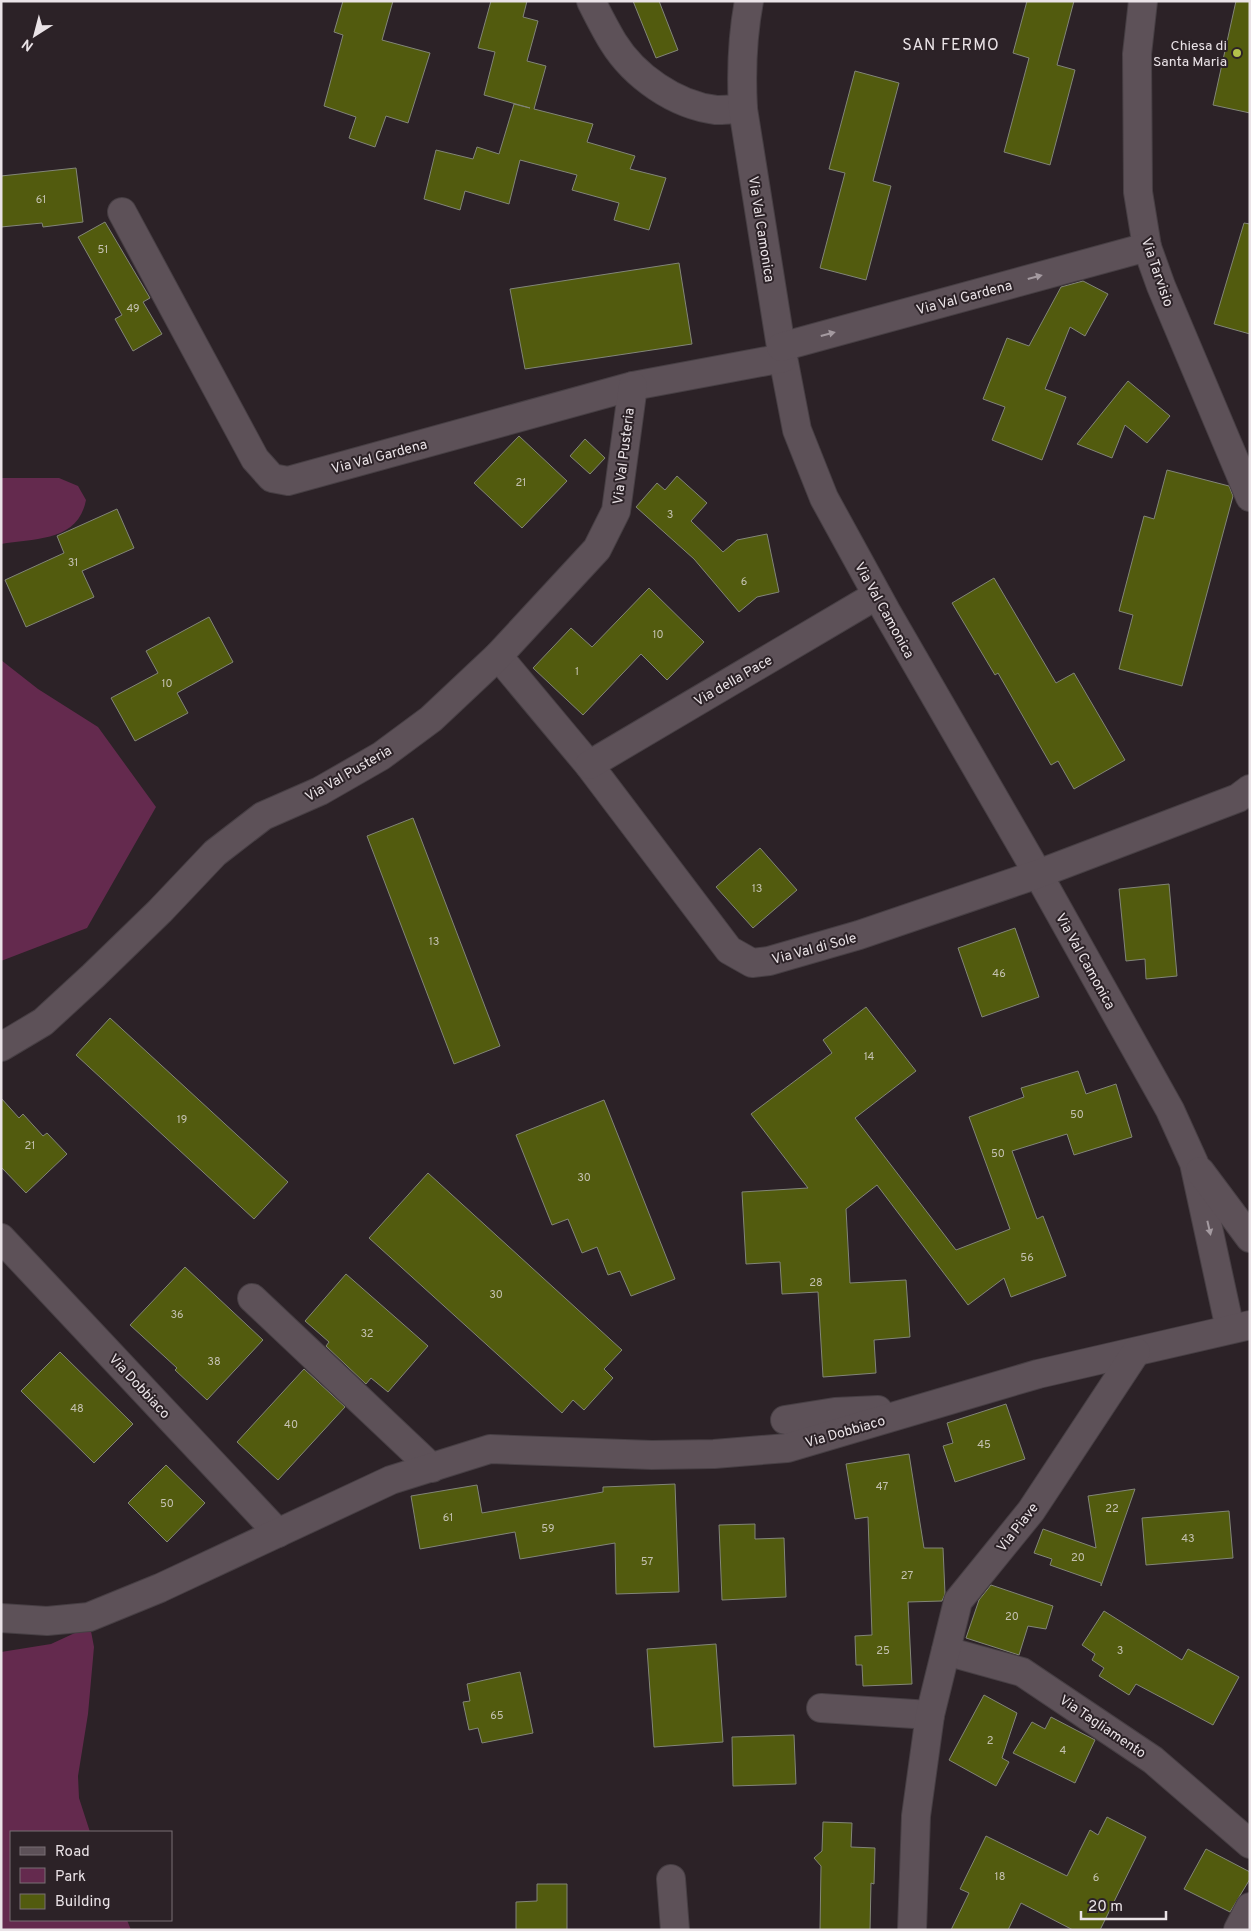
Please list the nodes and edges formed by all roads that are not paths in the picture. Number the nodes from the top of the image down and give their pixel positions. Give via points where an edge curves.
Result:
1 (591, 1) edge
2 (748, 1) edge
3 (1143, 1) edge
4 (743, 109) junction
5 (122, 212) dead end
6 (1147, 247) junction
7 (782, 353) junction
8 (632, 386) junction
9 (1250, 497) edge
10 (877, 595) junction
11 (498, 656) junction
12 (589, 765) junction
13 (1250, 789) edge
14 (1038, 874) junction
15 (1, 1047) edge
16 (1194, 1164) junction
17 (1, 1238) edge
18 (1250, 1238) edge
19 (252, 1298) dead end
20 (1240, 1327) edge
21 (1136, 1352) junction
22 (925, 1408) junction
23 (785, 1420) dead end
24 (432, 1468) junction
25 (278, 1533) junction
26 (1, 1618) edge
27 (946, 1651) junction
28 (821, 1708) dead end
29 (930, 1715) junction
30 (1247, 1835) edge
31 (671, 1879) dead end
32 (1250, 1907) edge
33 (675, 1930) edge
34 (912, 1930) edge
35 (1238, 1930) edge

1 - 4 street via 613,43 654,85 682,101 716,110
2 - 4 street, Via Val Camonica via 741,72
3 - 6 street, Via Tarvisio via 1137,54 1138,192
4 - 7 street, Via Val Camonica
5 - 8 street, Via Val Gardena via 254,459 272,478 288,481
7 -> 6 street, Via Val Gardena
6 - 9 street, Via Tarvisio
7 - 8 street, Via Val Gardena
7 - 10 street, Via Val Camonica via 798,430 820,490
8 - 11 street, Via Val Pusteria via 616,511 597,549
10 - 12 street, Via della Pace
10 - 14 street, Via Val Camonica
11 - 12 street, Via Val di Sole
11 - 15 street, Via Val Pusteria via 431,719 381,756 320,791 263,816 215,853 160,911 43,1022
12 - 14 street, Via Val di Sole via 729,950 752,963 859,935
13 - 14 street, Via Val di Sole via 1238,798
14 - 16 street, Via Val Camonica via 1170,1110
16 - 18 street, Via Val Camonica
16 -> 20 street, Via Val Camonica
17 - 25 street, Via Dobbiaco
19 - 24 street
20 - 21 street, Via Dobbiaco
21 - 22 street, Via Dobbiaco via 1038,1374
21 - 27 street, Via Piave via 1031,1511 958,1601
22 - 23 street via 835,1412
22 - 24 street, Via Dobbiaco via 787,1448 652,1455 490,1449
24 - 25 street, Via Dobbiaco via 391,1480
25 - 26 street, Via Dobbiaco via 89,1617 47,1621
27 - 29 street, Via Piave
27 - 30 street, Via Tagliamento via 1022,1672 1153,1760
28 - 29 street
29 - 34 street, Via Piave via 916,1816
31 - 33 street
32 - 35 street

